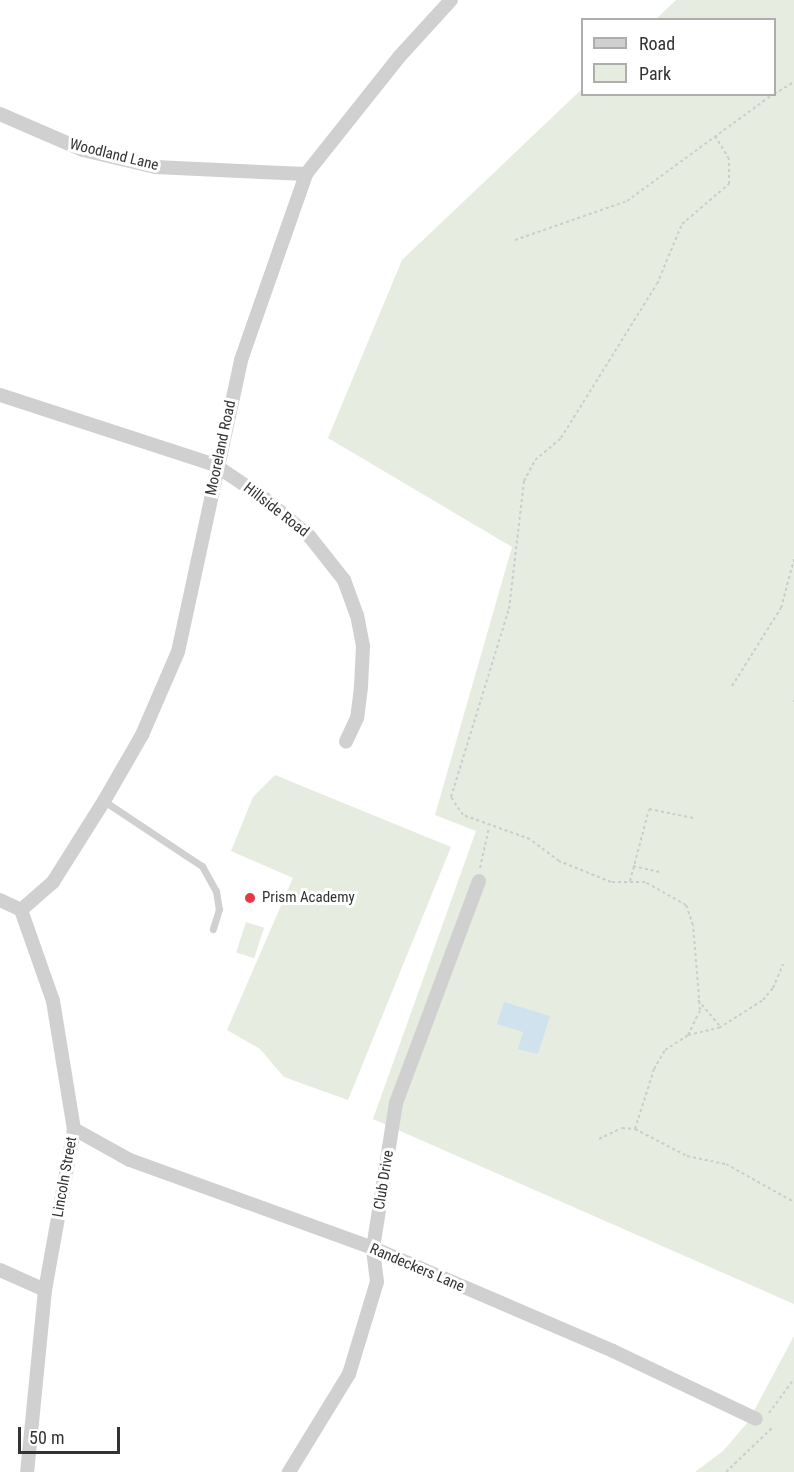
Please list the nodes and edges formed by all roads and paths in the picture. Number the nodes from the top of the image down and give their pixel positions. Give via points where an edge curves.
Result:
1 (451, 0) edge
2 (794, 82) edge
3 (776, 93) edge
4 (771, 96) edge
5 (0, 114) edge
6 (715, 136) junction
7 (306, 174) junction
8 (514, 240) dead end
9 (0, 394) edge
10 (215, 465) junction
11 (794, 559) edge
12 (732, 686) dead end
13 (346, 742) dead end
14 (104, 801) junction
15 (693, 818) dead end
16 (489, 827) junction
17 (633, 866) junction
18 (658, 872) dead end
19 (479, 881) joint
20 (630, 881) junction
21 (0, 900) edge
22 (21, 910) junction
23 (213, 929) dead end
24 (783, 963) dead end
25 (697, 998) junction
26 (721, 1027) junction
27 (688, 1035) junction
28 (74, 1129) junction
29 (636, 1129) junction
30 (599, 1139) dead end
31 (794, 1202) edge
32 (373, 1248) junction
33 (0, 1270) edge
34 (45, 1290) junction
35 (794, 1380) edge
36 (761, 1418) joint
37 (773, 1427) dead end
38 (27, 1472) edge
39 (289, 1472) edge
40 (726, 1472) edge

1 - 7 street, Mooreland Road via 399,57
2 - 3 path
4 - 6 path
5 - 7 street, Woodland Lane via 83,150 155,167
6 - 8 path via 627,201
6 - 16 path via 729,159 729,184 682,224 657,284 561,438 535,460 524,481 509,609 451,797 463,815
7 - 10 street, Mooreland Road via 241,360
9 - 10 street, Hillside Road
10 - 13 street, Hillside Road via 264,498 310,537 344,580 363,646 357,718
10 - 14 street, Mooreland Road via 204,539 178,652 142,735
11 - 12 path via 782,608
14 - 22 street, Mooreland Road via 53,882
14 - 23 lane via 202,866 216,891 219,909
15 - 17 path via 649,809
16 - 19 path
16 - 20 path via 530,839 559,861 611,882
17 - 18 path
17 - 20 path
19 - 32 street, Club Drive via 396,1103
20 - 25 path via 659,888 686,905 693,925
21 - 22 street
22 - 28 street, Lincoln Street via 52,1001
24 - 26 path via 768,994
25 - 26 path
25 - 27 path via 699,1017
26 - 27 path
27 - 29 path via 671,1044 658,1058
28 - 32 street, Randeckers Lane via 130,1160
28 - 34 street, Lincoln Street
29 - 30 path via 622,1128
29 - 31 path via 687,1156 726,1164
32 - 36 street, Randeckers Lane
32 - 39 street, Club Drive via 377,1282 349,1374
33 - 34 street
34 - 38 street, Lincoln Street
35 - 36 path
37 - 40 path

